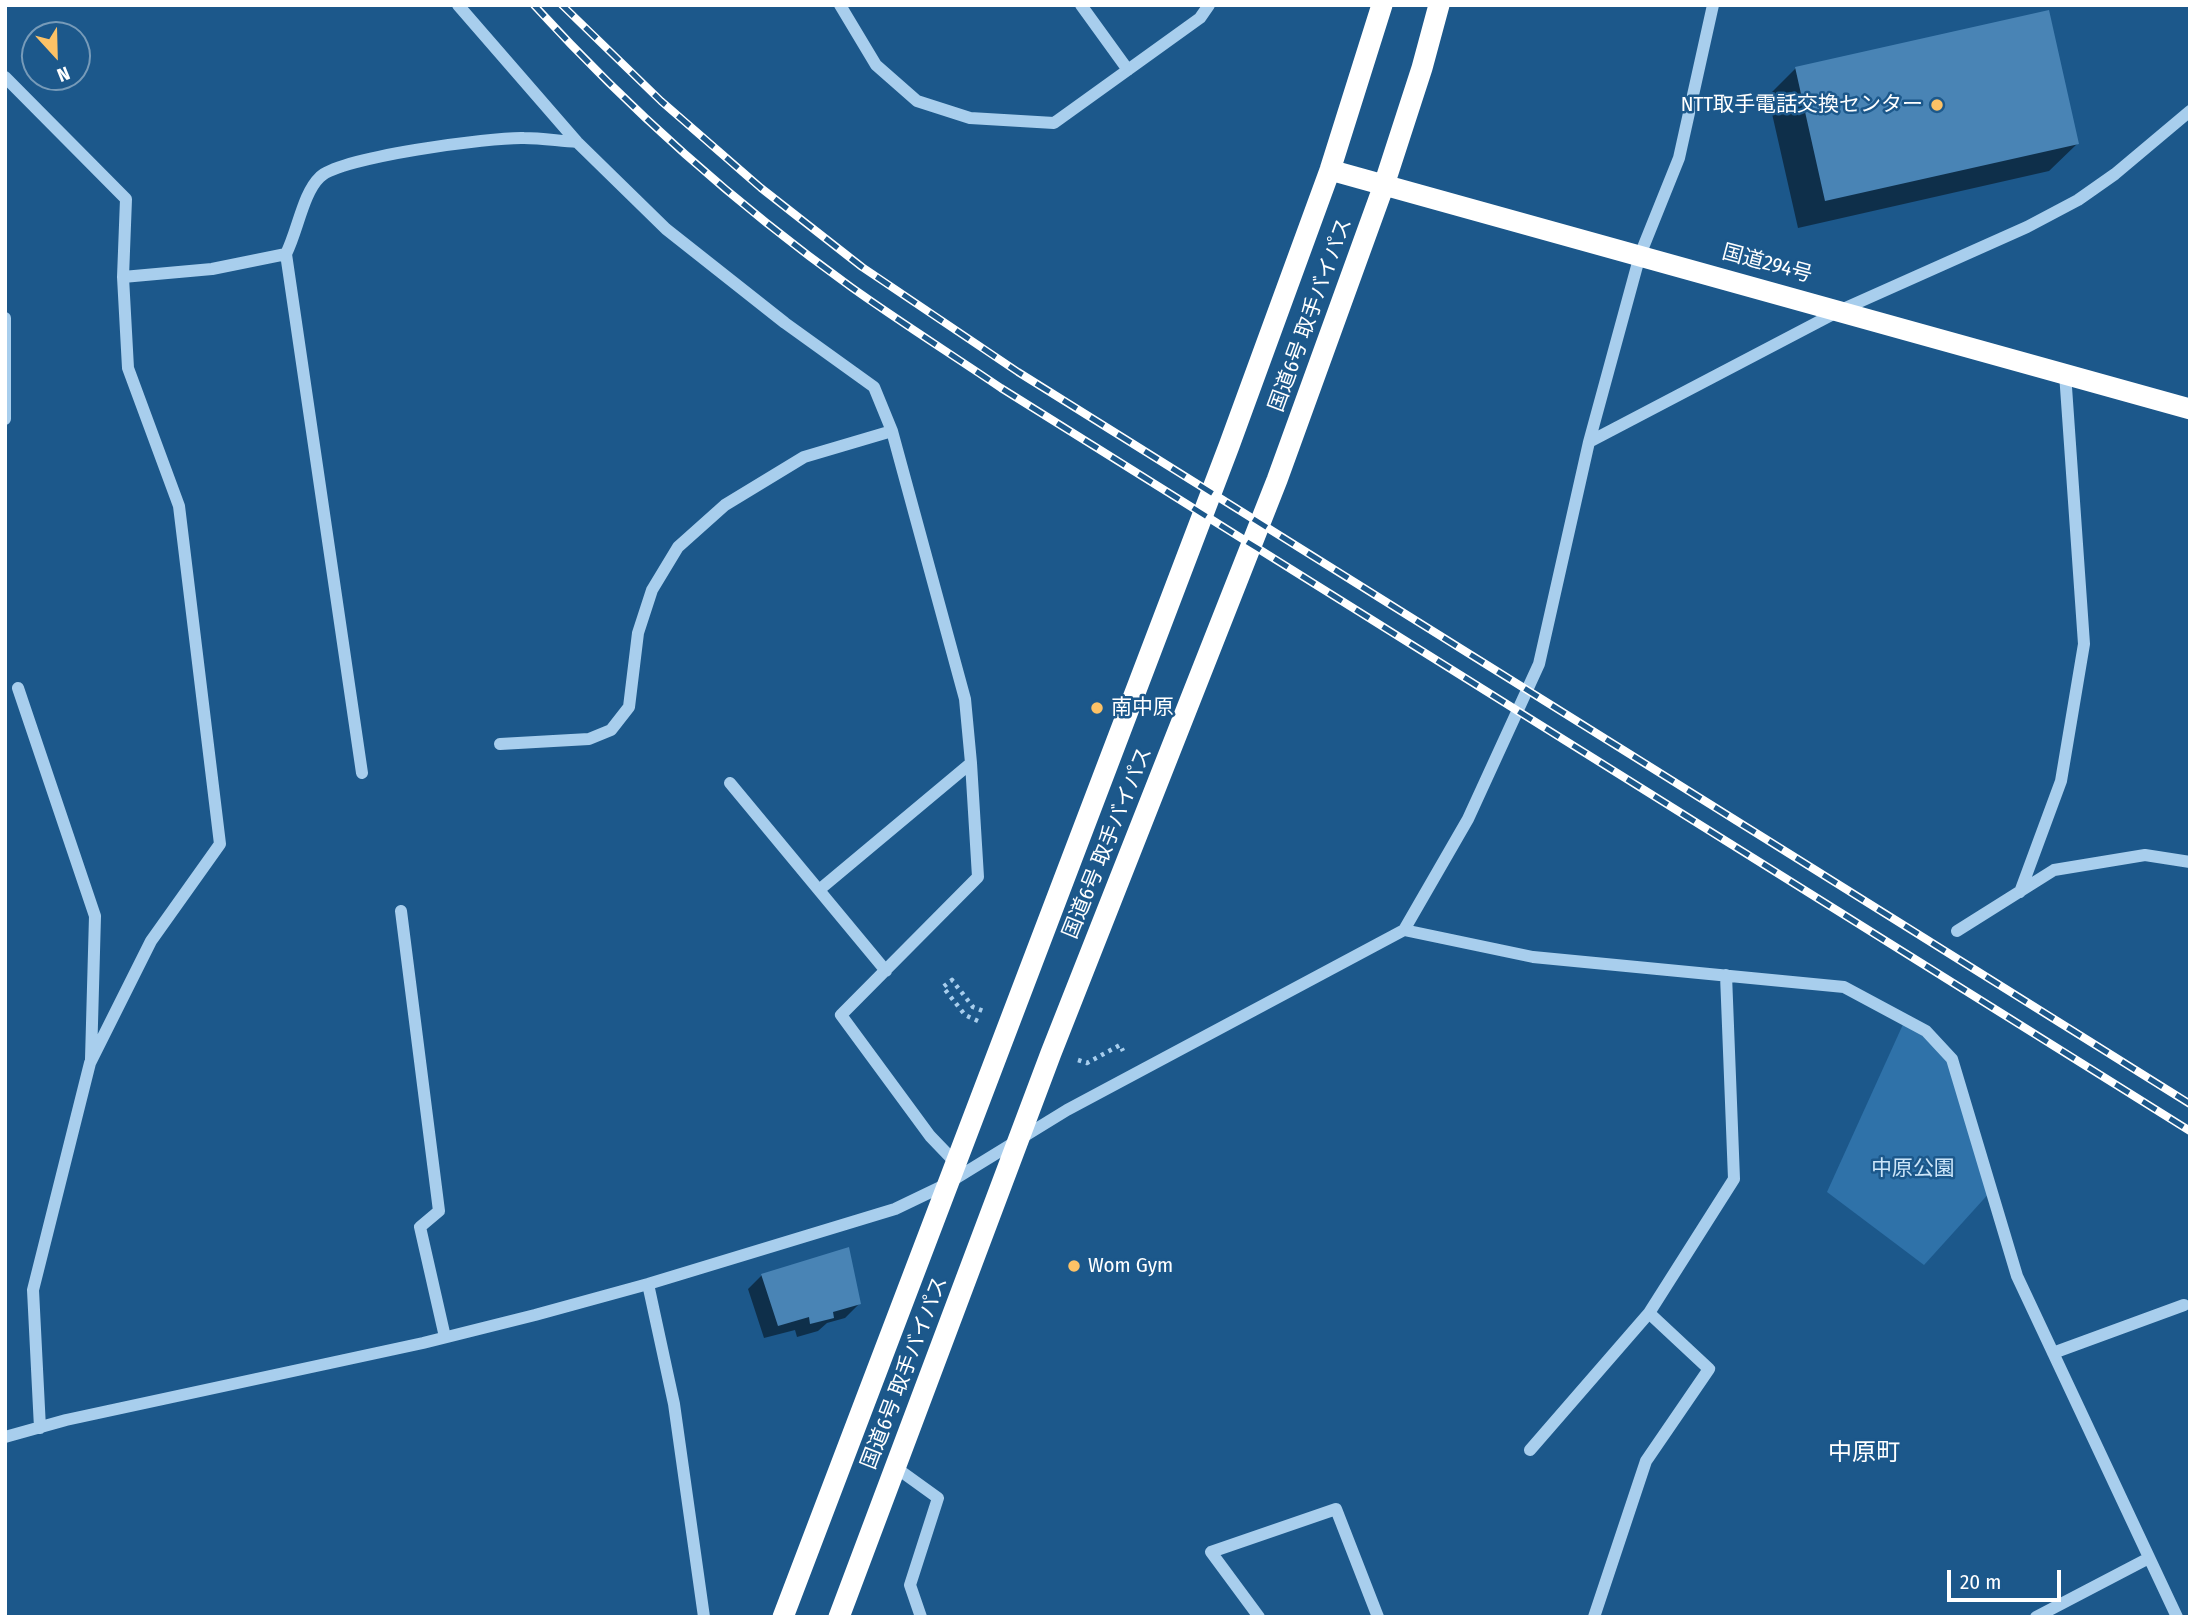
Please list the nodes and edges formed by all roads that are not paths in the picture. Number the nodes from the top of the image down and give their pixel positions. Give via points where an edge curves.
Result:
1 (458, 5) edge
2 (840, 5) edge
3 (1081, 5) edge
4 (1209, 5) edge
5 (1382, 5) edge
6 (1439, 5) edge
7 (1713, 5) edge
8 (1128, 70) junction
9 (5, 77) edge
10 (2190, 111) edge
11 (577, 142) junction
12 (1330, 170) junction
13 (1384, 185) junction
14 (286, 254) junction
15 (1640, 255) junction
16 (123, 277) junction
17 (1841, 310) junction
18 (5, 318) edge
19 (2065, 373) junction
20 (2190, 409) edge
21 (5, 419) edge
22 (891, 431) junction
23 (1589, 442) junction
24 (18, 688) dead end
25 (500, 744) dead end
26 (971, 764) junction
27 (362, 772) dead end
28 (730, 783) dead end
29 (2190, 862) edge
30 (819, 890) junction
31 (2020, 892) junction
32 (401, 911) dead end
33 (1404, 930) junction
34 (1957, 931) dead end
35 (886, 971) junction
36 (1726, 975) junction
37 (90, 1063) junction
38 (1021, 1137) junction
39 (954, 1161) junction
40 (945, 1185) junction
41 (648, 1284) junction
42 (2184, 1305) dead end
43 (1649, 1313) junction
44 (445, 1337) junction
45 (2053, 1353) junction
46 (40, 1428) junction
47 (5, 1437) edge
48 (1530, 1450) dead end
49 (895, 1467) junction
50 (2149, 1558) junction
51 (704, 1617) edge
52 (783, 1617) edge
53 (839, 1617) edge
54 (920, 1617) edge
55 (1259, 1617) edge
56 (1378, 1617) edge
57 (1594, 1617) edge
58 (2036, 1617) edge
59 (2177, 1617) edge

1 - 11 street
2 - 8 street via 876,65 917,102 970,118 1054,123
3 - 8 street
4 - 8 street via 1200,18
5 - 12 highway, 国道6号 取手バイパス
6 - 13 highway, 国道6号 取手バイパス
7 - 15 street via 1679,158
9 - 16 street via 126,199
10 - 17 street via 2078,200
11 - 14 street via 522,137 461,142 374,158 323,174 308,190 299,228
11 - 22 street via 666,229 874,387
12 - 13 highway, 国道294号
12 - 39 highway, 国道6号 取手バイパス
13 - 15 highway, 国道294号
13 - 38 highway, 国道6号 取手バイパス via 1277,480
14 - 16 street via 212,269
14 - 27 street
15 - 17 highway, 国道294号
15 - 23 street
16 - 37 street via 128,368 179,506 220,844 151,941
17 - 19 highway, 国道294号
17 - 23 street
18 - 21 street
19 - 20 highway, 国道294号
19 - 31 street via 2084,644 2061,781
22 - 25 street via 804,457 725,505 678,547 652,590 638,633 629,707 611,730 589,739
22 - 26 street via 965,699
23 - 33 street via 1539,664 1468,819
24 - 37 street via 95,916
26 - 30 street
26 - 35 street via 978,877
28 - 30 street
29 - 31 street via 2145,855 2054,870
30 - 35 street
31 - 34 street
32 - 44 street via 439,1211 420,1227
33 - 36 street via 1533,957
33 - 38 street
35 - 39 street via 841,1016 930,1136
36 - 43 street via 1734,1178
36 - 45 street via 1844,987 1926,1031 1952,1059 2017,1276
37 - 46 street via 33,1290
38 - 40 street
38 - 49 highway, 国道6号 取手バイパス
39 - 40 highway, 国道6号 取手バイパス
40 - 41 street via 895,1209
40 - 52 highway, 国道6号 取手バイパス
41 - 44 street
41 - 51 street via 674,1404
42 - 45 street
43 - 48 street
43 - 57 street via 1709,1369 1646,1461
44 - 46 street
45 - 50 street
46 - 47 street
49 - 53 highway, 国道6号 取手バイパス
49 - 54 street via 938,1498 910,1585
50 - 58 street
50 - 59 street
55 - 56 street via 1211,1552 1336,1509

